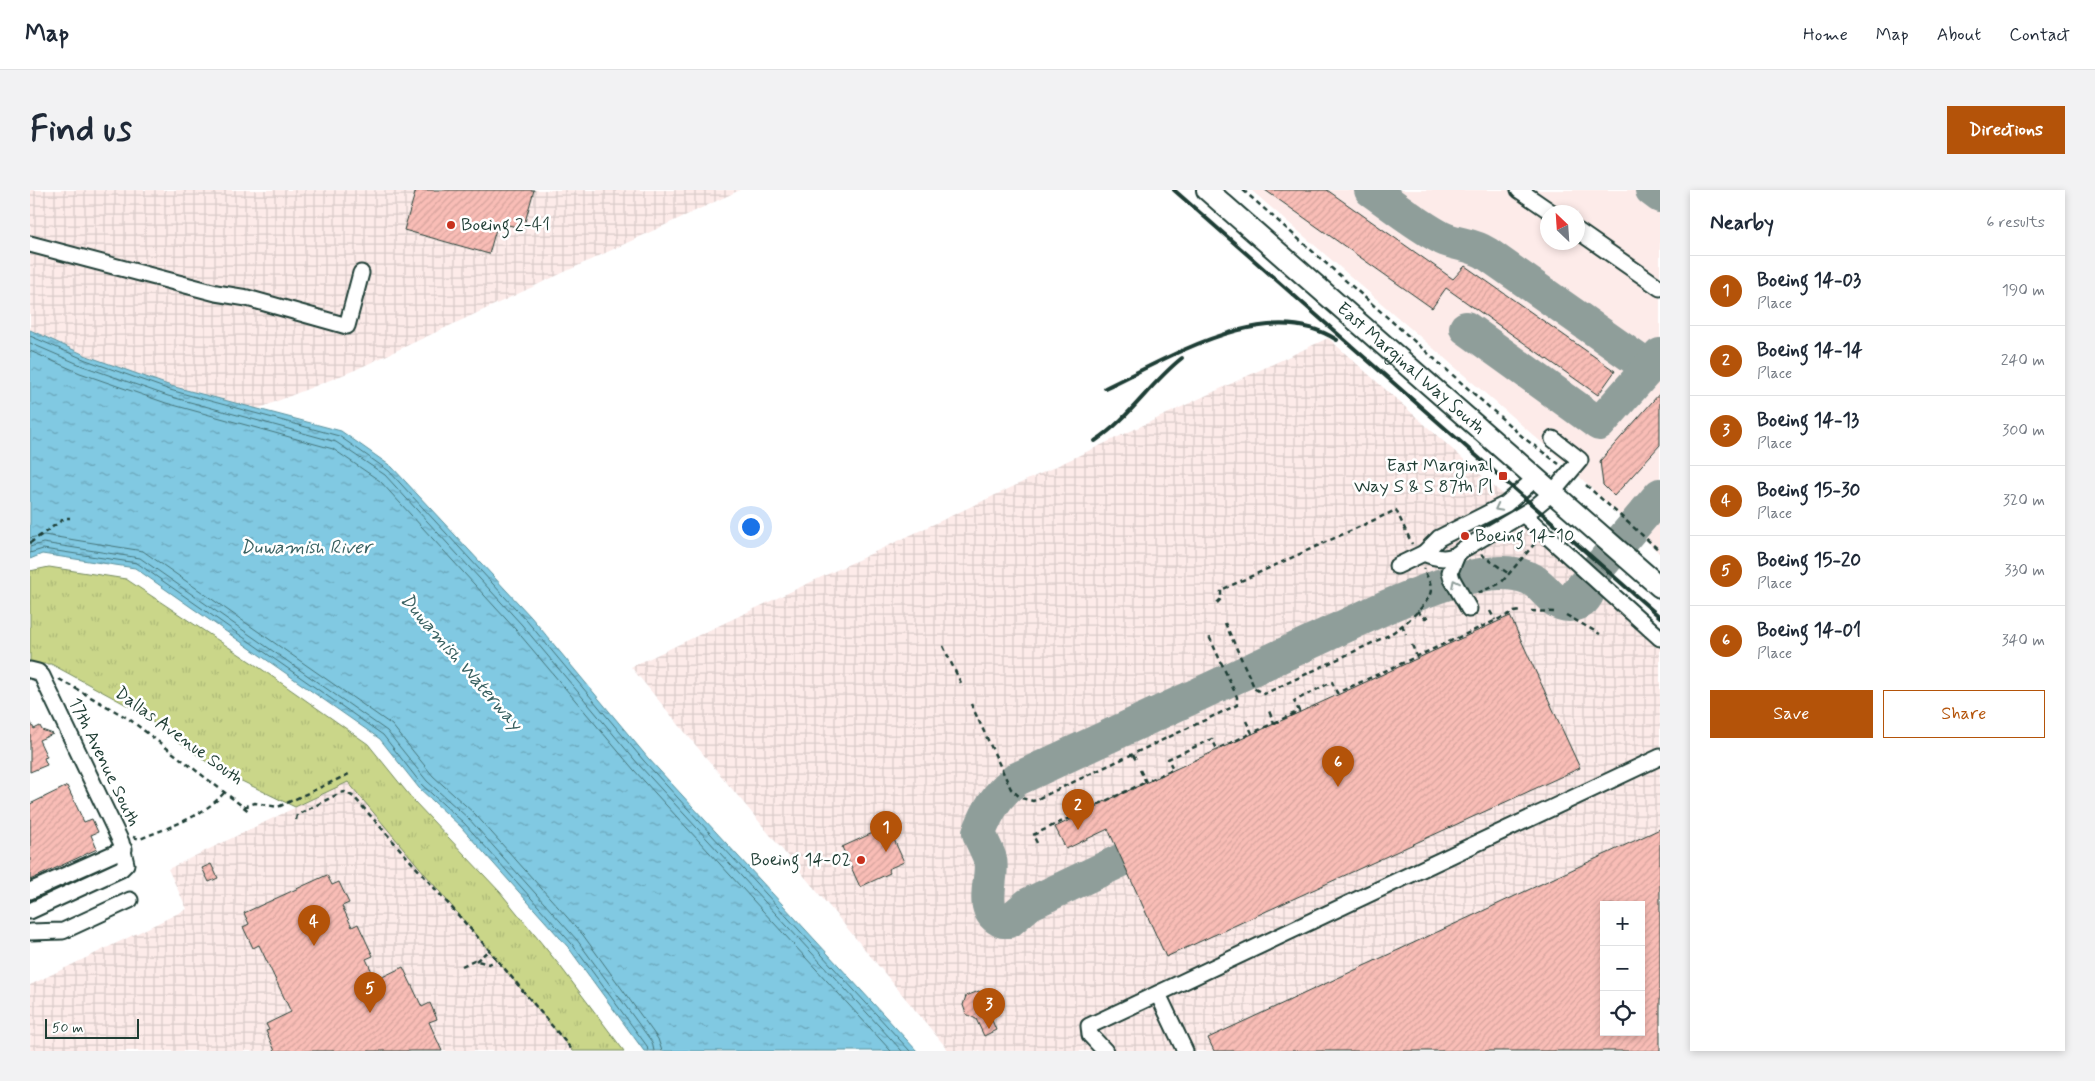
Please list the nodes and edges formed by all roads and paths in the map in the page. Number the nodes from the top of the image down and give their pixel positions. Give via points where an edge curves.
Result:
1 (1207, 190) edge
2 (1243, 190) edge
3 (1519, 190) edge
4 (1541, 205) edge
5 (1585, 236) edge
6 (30, 244) edge
7 (361, 273) dead end
8 (1660, 288) edge
9 (1554, 439) dead end
10 (1560, 464) dead end
11 (1536, 478) junction
12 (1586, 485) dead end
13 (1552, 492) junction
14 (1524, 515) junction
15 (70, 518) dead end
16 (1544, 532) junction
17 (30, 542) edge
18 (1479, 550) dead end
19 (1660, 551) edge
20 (1420, 555) junction
21 (1457, 555) junction
22 (1397, 566) dead end
23 (1509, 574) junction
24 (1660, 587) edge
25 (1481, 593) dead end
26 (1217, 603) dead end
27 (1469, 608) dead end
28 (1417, 611) junction
29 (1490, 611) dead end
30 (1520, 611) dead end
31 (1531, 611) dead end
32 (1554, 612) dead end
33 (1566, 615) dead end
34 (1428, 617) dead end
35 (1495, 620) junction
36 (1225, 623) dead end
37 (1402, 626) junction
38 (1208, 634) dead end
39 (1406, 634) dead end
40 (1600, 634) dead end
41 (1660, 638) edge
42 (1412, 645) dead end
43 (943, 646) dead end
44 (1417, 656) junction
45 (1324, 666) junction
46 (34, 671) edge
47 (1326, 671) dead end
48 (59, 679) dead end
49 (962, 686) dead end
50 (971, 704) dead end
51 (1269, 710) dead end
52 (1246, 721) dead end
53 (1274, 722) junction
54 (1252, 733) junction
55 (1133, 754) junction
56 (1660, 757) edge
57 (1136, 760) dead end
58 (1140, 770) dead end
59 (349, 774) dead end
60 (1146, 782) junction
61 (224, 793) junction
62 (1021, 798) junction
63 (1017, 804) dead end
64 (244, 807) junction
65 (250, 812) dead end
66 (296, 820) dead end
67 (128, 843) junction
68 (1037, 843) dead end
69 (30, 891) edge
70 (130, 900) dead end
71 (30, 911) edge
72 (30, 932) edge
73 (489, 950) junction
74 (497, 960) junction
75 (476, 961) junction
76 (462, 966) dead end
77 (1158, 994) junction
78 (573, 1051) edge
79 (1105, 1051) edge
80 (1185, 1051) edge

1 - 11 main road, East Marginal Way South
2 - 10 path via 1517,432
3 - 4 street
5 - 8 street
6 - 7 street via 347,326
9 - 13 street via 1580,460
11 - 13 main road, East Marginal Way South
11 -> 20 street via 1506,504 1439,538
12 - 19 path
13 - 14 street
13 - 24 main road, East Marginal Way South
14 - 16 street
14 - 21 street
15 - 17 path via 65,518
16 - 23 path
16 - 41 street
18 - 23 path
20 - 21 street via 1435,559
20 - 22 street
20 - 26 path via 1396,510 1221,590 1221,599
20 - 28 path via 1430,582 1430,592
27 -> 21 street via 1450,572
23 - 25 path
28 - 34 path
28 - 37 path
29 - 35 path
30 - 35 path
31 - 32 path
33 - 40 path
35 - 44 path
36 - 45 path via 1255,689 1262,694
37 - 39 path
37 - 45 path
38 - 55 path via 1238,705
42 - 44 path
43 - 49 path
44 - 53 path via 1337,693 1332,682 1294,700 1299,711
45 - 47 path
46 - 67 street, 17th Avenue South
48 - 61 path, Dallas Avenue South via 130,719
50 - 62 path via 1009,785
51 - 53 path
52 - 54 path
53 - 54 path
54 - 60 path via 1217,749 1212,739 1168,759 1173,769
55 - 57 path
55 - 62 path via 1037,800
56 - 77 street
58 - 60 path
59 - 64 path via 278,807 255,803
60 - 68 path via 1033,835
61 - 64 path, Dallas Avenue South
61 - 67 path via 195,817
62 - 63 path
64 - 65 path, Dallas Avenue South
66 - 73 path via 297,815 334,796 345,792 349,794
67 - 69 street
67 - 71 street, 17th Avenue South via 126,864 121,869
70 - 72 street via 62,931
73 - 74 path
73 - 75 path
74 - 75 path via 489,964
74 - 78 path
75 - 76 path
77 - 79 street via 1089,1026 1090,1035
77 - 80 street

